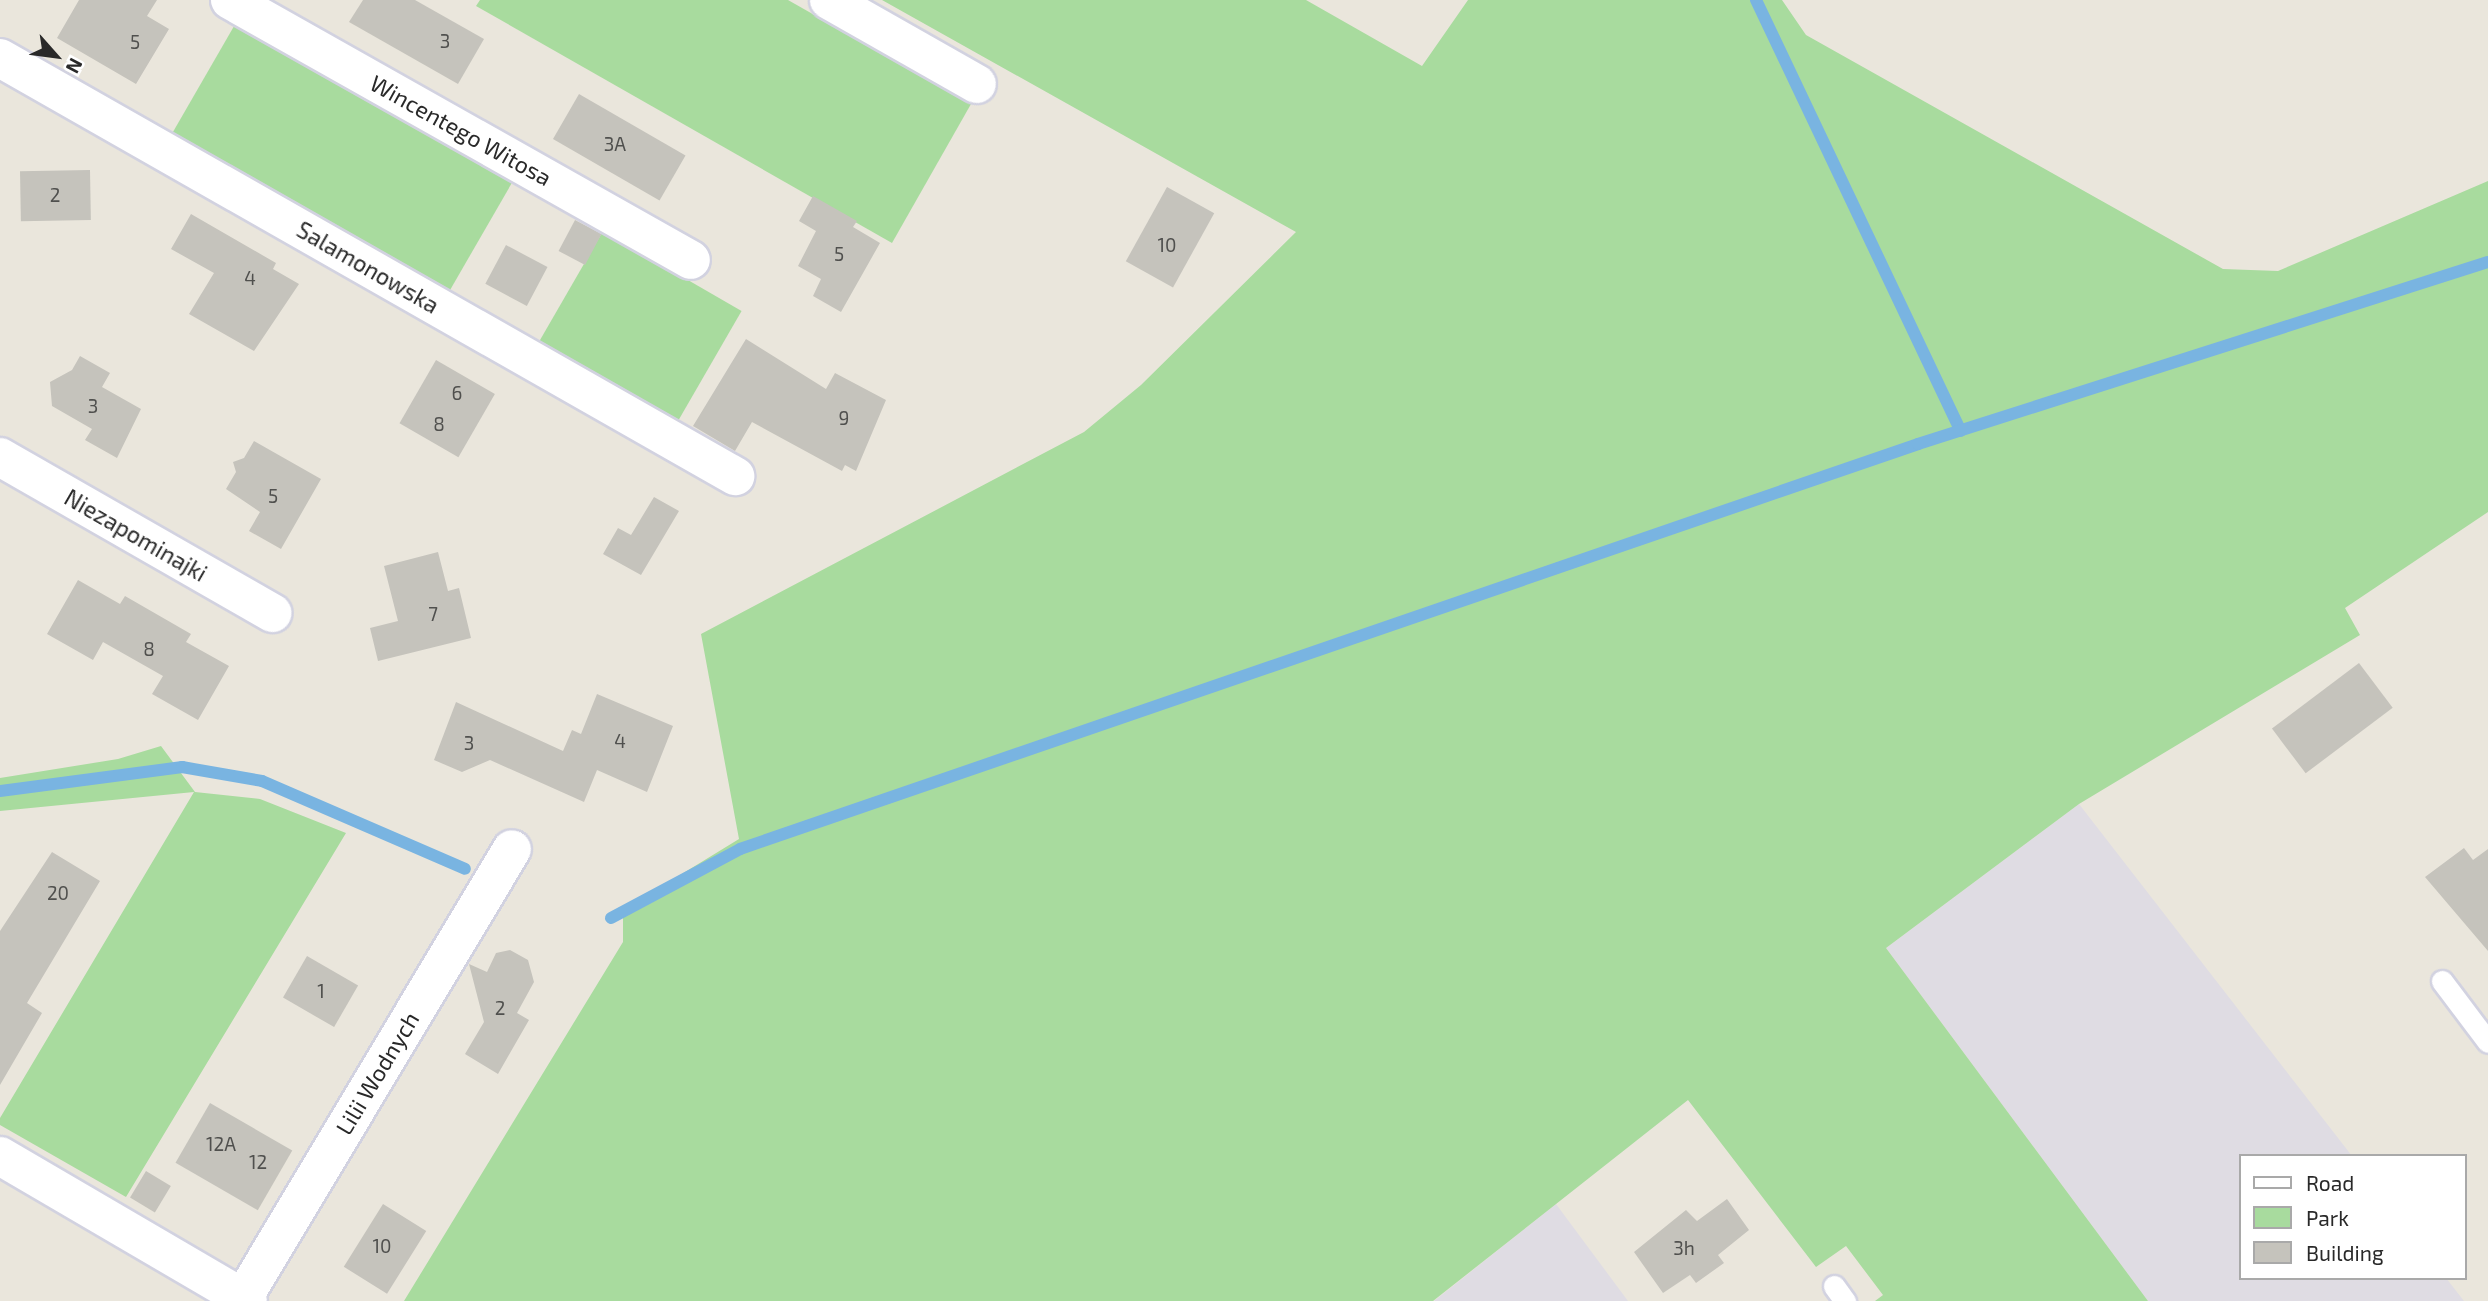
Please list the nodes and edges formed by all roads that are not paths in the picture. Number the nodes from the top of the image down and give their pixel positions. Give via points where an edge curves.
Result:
1 (230, 0) edge
2 (829, 0) edge
3 (0, 58) edge
4 (977, 84) dead end
5 (691, 260) dead end
6 (0, 457) edge
7 (735, 475) dead end
8 (272, 613) dead end
9 (512, 849) dead end
10 (2442, 981) dead end
11 (2488, 1042) edge
12 (0, 1156) edge
13 (246, 1300) edge

1 - 5 street, Wincentego Witosa
2 - 4 street
3 - 7 street, Salamonowska
6 - 8 street, Niezapominajki
9 - 13 street, Lilii Wodnych
10 - 11 lane
12 - 13 street

